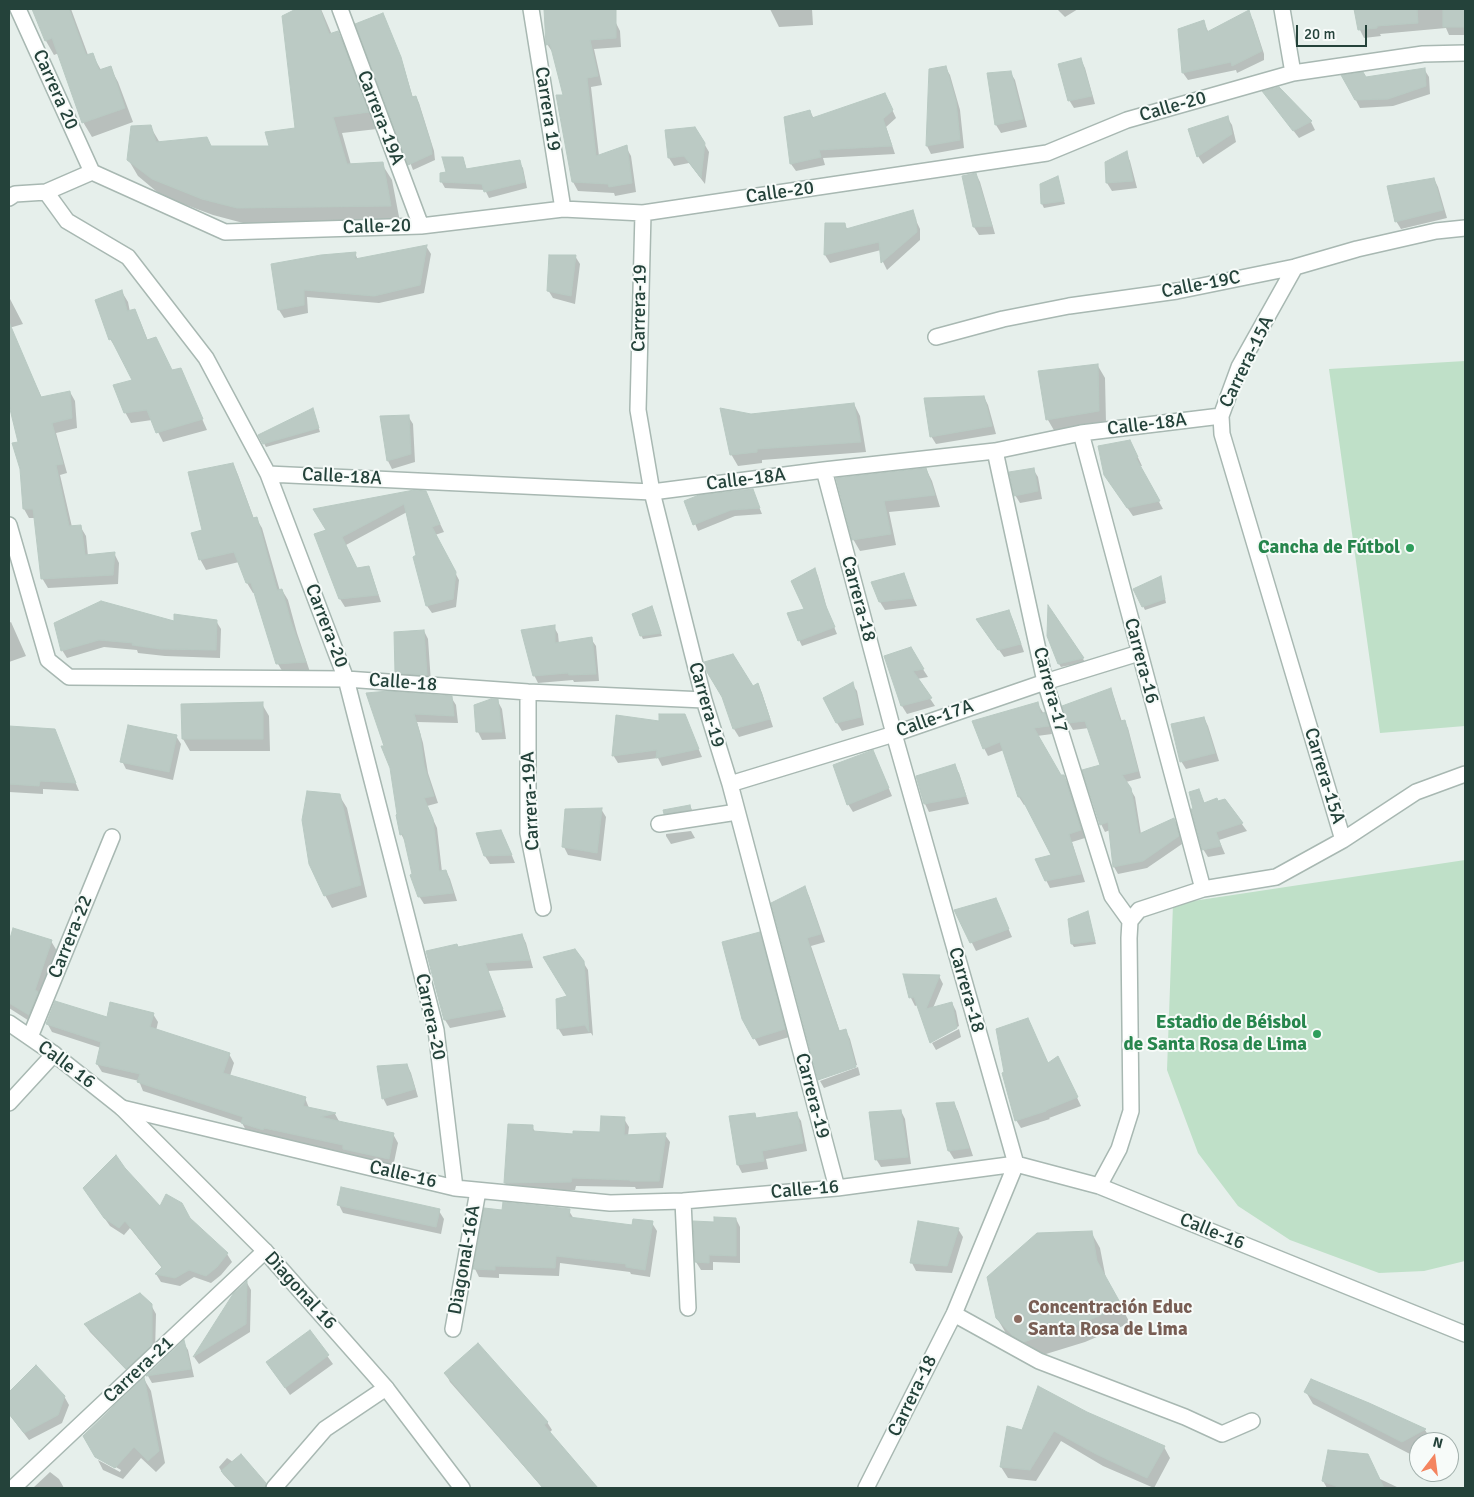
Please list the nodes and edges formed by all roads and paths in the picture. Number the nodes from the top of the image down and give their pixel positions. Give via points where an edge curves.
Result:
1 (18, 9) edge
2 (340, 9) edge
3 (530, 9) edge
4 (1282, 9) edge
5 (1465, 53) edge
6 (1294, 73) junction
7 (92, 172) junction
8 (46, 192) junction
9 (9, 198) edge
10 (563, 209) junction
11 (643, 213) junction
12 (422, 226) junction
13 (1465, 228) edge
14 (1295, 267) junction
15 (936, 337) dead end
16 (1221, 416) junction
17 (1081, 433) junction
18 (995, 451) junction
19 (824, 470) junction
20 (268, 474) junction
21 (652, 492) junction
22 (9, 524) edge
23 (1139, 653) junction
24 (346, 679) junction
25 (1046, 682) junction
26 (528, 692) junction
27 (704, 700) junction
28 (894, 734) junction
29 (1465, 774) edge
30 (730, 784) junction
31 (737, 812) junction
32 (659, 824) dead end
33 (112, 836) dead end
34 (1343, 840) junction
35 (1203, 889) junction
36 (543, 908) dead end
37 (1130, 921) junction
38 (9, 1023) edge
39 (30, 1037) junction
40 (54, 1054) junction
41 (9, 1102) edge
42 (122, 1108) junction
43 (1016, 1164) junction
44 (1099, 1186) junction
45 (455, 1188) junction
46 (837, 1188) junction
47 (478, 1191) junction
48 (683, 1201) junction
49 (265, 1252) junction
50 (688, 1308) dead end
51 (954, 1314) junction
52 (453, 1328) dead end
53 (1465, 1334) edge
54 (386, 1388) junction
55 (1252, 1421) dead end
56 (13, 1488) edge
57 (274, 1488) edge
58 (462, 1488) edge
59 (866, 1488) edge

1 - 7 street, Carrera 20
2 - 12 street, Carrera-19A
3 - 10 street, Carrera 19
4 - 6 street
5 - 6 street, Calle-20 via 1423,54
6 - 11 street, Calle-20 via 1127,120 1047,154
7 - 8 street
7 - 12 street, Calle-20 via 225,232
8 - 9 street via 15,194
8 - 20 street, Carrera-20 via 67,221 128,257 206,358
10 - 11 street, Calle-20
10 - 12 street, Calle-20
11 - 21 street, Carrera-19 via 638,410
13 - 14 street, Calle-19C via 1436,231 1357,249
14 - 15 street, Calle-19C via 1178,291 1069,306
14 - 16 street, Carrera-15A via 1240,367
16 - 17 street, Calle-18A
16 - 34 street, Carrera-15A via 1222,434
17 - 18 street, Calle-18A
17 - 23 street, Carrera-16
18 - 19 street, Calle-18A
18 - 25 street, Carrera-17
19 - 21 street, Calle-18A
19 - 28 street, Carrera-18
20 - 21 street, Calle-18A
20 - 24 street, Carrera-20
21 - 27 street, Carrera-19
22 - 24 street, Calle-18 via 48,660 69,678
23 - 25 street, Calle-17A
23 - 35 street, Carrera-16
24 - 26 street, Calle-18
24 - 45 street, Carrera-20 via 436,1030
25 - 28 street, Calle-17A
25 - 37 street, Carrera-17 via 1112,896
26 - 27 street, Calle-18
26 - 36 street, Carrera-19A via 528,833
27 - 30 street, Carrera-19
28 - 30 street, Calle-17A
28 - 43 street, Carrera-18
29 - 34 street via 1416,792
30 - 31 street, Carrera-19
31 - 32 street
31 - 46 street, Carrera-19
33 - 39 street, Carrera-22
34 - 35 street, Carrera-15A via 1276,877
35 - 37 street, Carrera-15A via 1139,910
37 - 44 street via 1130,1111 1120,1149
38 - 39 street, Calle 16
39 - 40 street, Calle 16
40 - 41 street
40 - 42 street, Calle 16
42 - 45 street, Calle-16
42 - 49 street, Diagonal 16
43 - 44 street, Calle-16
43 - 46 street, Calle-16
43 - 51 street, Carrera-18
44 - 53 street, Calle-16
45 - 47 street, Calle-16
46 - 48 street, Calle-16
47 - 48 street, Calle-16 via 610,1202
47 - 52 street, Diagonal-16A
48 - 50 street
49 - 54 street, Diagonal 16
49 - 56 street, Carrera-21
51 - 55 street via 1039,1361 1222,1434
51 - 59 street, Carrera-18
54 - 57 street via 325,1429
54 - 58 street, Diagonal 16

